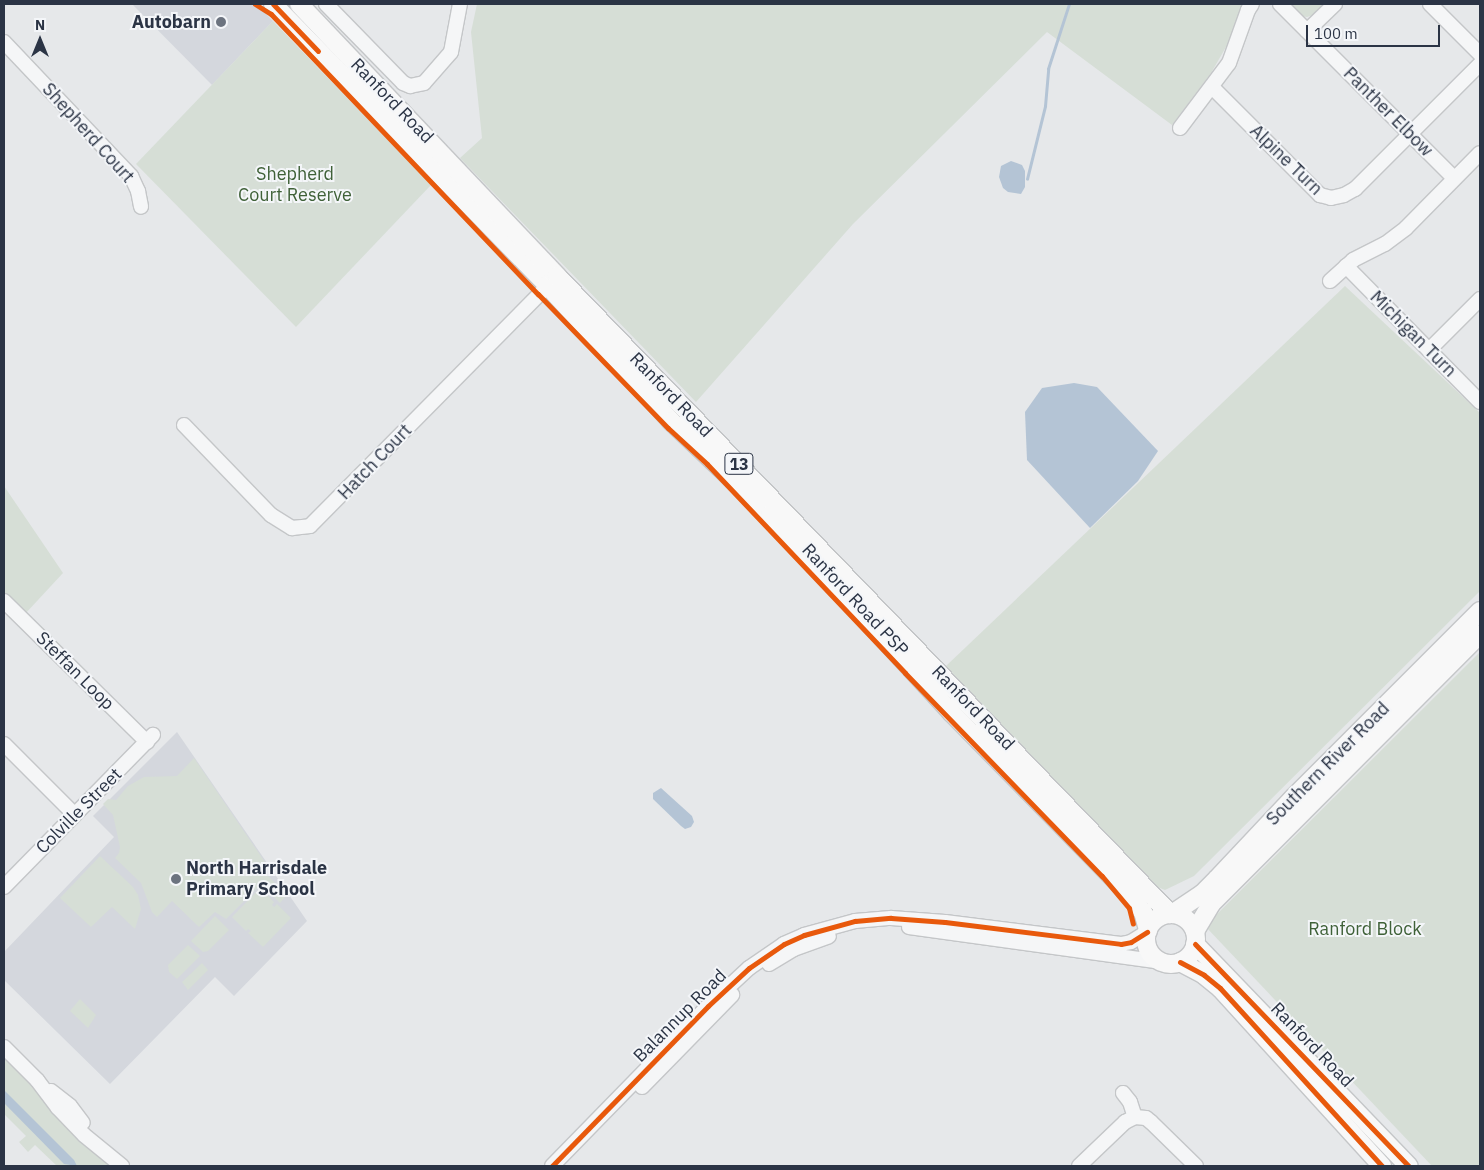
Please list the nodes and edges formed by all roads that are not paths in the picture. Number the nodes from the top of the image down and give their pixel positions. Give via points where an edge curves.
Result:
1 (273, 4) edge
2 (299, 4) edge
3 (326, 4) edge
4 (460, 4) edge
5 (1252, 4) edge
6 (1280, 4) edge
7 (1335, 4) edge
8 (1430, 4) edge
9 (1307, 31) junction
10 (4, 42) edge
11 (1480, 54) edge
12 (1480, 64) edge
13 (1212, 87) junction
14 (1180, 128) dead end
15 (1410, 135) junction
16 (1480, 153) edge
17 (1454, 178) junction
18 (141, 207) dead end
19 (1346, 266) junction
20 (552, 281) junction
21 (1330, 281) dead end
22 (1480, 298) edge
23 (1429, 350) junction
24 (1480, 402) edge
25 (184, 424) dead end
26 (4, 601) edge
27 (1480, 611) edge
28 (1480, 634) edge
29 (150, 738) joint
30 (4, 744) edge
31 (75, 815) junction
32 (4, 887) edge
33 (1171, 914) junction
34 (1147, 931) junction
35 (1195, 938) junction
36 (1161, 962) junction
37 (1180, 962) junction
38 (698, 1023) junction
39 (4, 1047) edge
40 (1123, 1093) dead end
41 (1135, 1117) junction
42 (122, 1166) edge
43 (552, 1166) edge
44 (564, 1166) edge
45 (1080, 1166) edge
46 (1196, 1166) edge
47 (1382, 1166) edge
48 (1409, 1166) edge

1 - 20 main road, Ranford Road / 13
2 - 20 main road, Ranford Road / 13
3 - 4 street via 403,83 410,86 424,83 451,52
5 - 13 street via 1234,54
6 - 9 street, Panther Elbow
7 - 9 street
8 - 11 street
9 - 15 street, Panther Elbow
10 - 18 street, Shepherd Court via 131,176
12 - 15 street
13 - 14 street
13 - 15 street, Alpine Turn via 1325,198 1337,198 1351,192
15 - 17 street, Panther Elbow
16 - 17 street
17 - 19 street via 1406,228
19 - 21 street
19 - 23 street, Michigan Turn
20 - 25 street, Hatch Court via 310,526 292,528 271,515
20 - 33 main road, Ranford Road / 13
20 - 34 main road, Ranford Road / 13 via 671,420 770,515 951,712 1132,897 1143,912
22 - 23 street
23 - 24 street, Michigan Turn
26 - 29 street, Steffan Loop
27 - 33 main road, Southern River Road via 1202,894
28 - 35 main road, Southern River Road via 1211,904
29 - 31 street, Colville Street
30 - 31 street
31 - 32 street, Colville Street
33 - 34 main road via 1156,919
33 - 35 main road, 13 via 1188,920
34 - 36 main road, 13 via 1149,950
34 - 38 street, Balannup Road via 1135,940 1121,944 916,919 855,921 784,944 749,968
35 - 37 main road via 1190,955
35 - 48 main road, Ranford Road / 13
36 - 37 main road
36 - 38 street, Balannup Road via 906,927 866,928 826,937 775,960
37 - 47 main road, Ranford Road via 1220,988
38 - 43 street, Balannup Road
38 - 44 street, Balannup Road
39 - 42 street via 37,1080 70,1106
40 - 41 street
41 - 45 street via 1125,1122
41 - 46 street via 1151,1122

